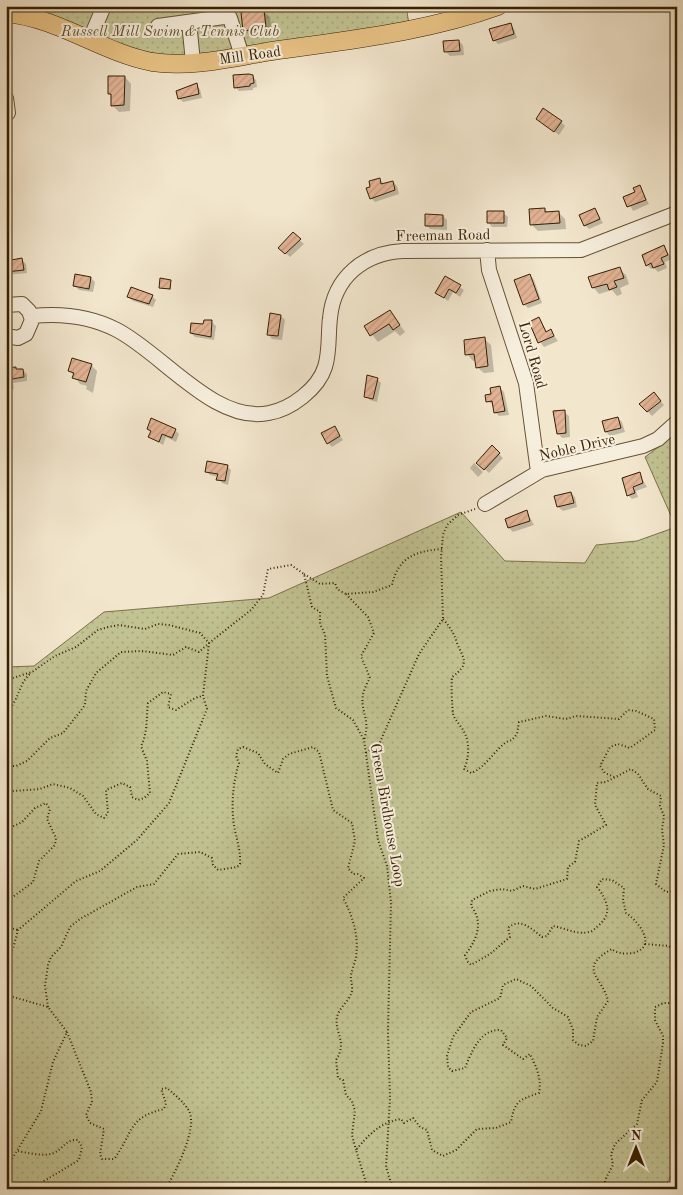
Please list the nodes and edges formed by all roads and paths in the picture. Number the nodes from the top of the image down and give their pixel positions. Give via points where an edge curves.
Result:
1 (104, 6) edge
2 (498, 6) edge
3 (6, 12) edge
4 (189, 22) junction
5 (158, 26) dead end
6 (90, 40) junction
7 (242, 56) junction
8 (193, 62) junction
9 (6, 98) edge
10 (8, 113) dead end
11 (677, 213) edge
12 (488, 250) junction
13 (6, 305) edge
14 (32, 316) junction
15 (6, 336) edge
16 (677, 422) edge
17 (538, 472) junction
18 (485, 504) joint
19 (442, 548) junction
20 (304, 574) junction
21 (346, 594) junction
22 (443, 619) junction
23 (209, 643) junction
24 (32, 672) junction
25 (6, 680) edge
26 (203, 696) junction
27 (6, 706) edge
28 (364, 740) junction
29 (366, 753) junction
30 (6, 766) edge
31 (615, 777) junction
32 (6, 793) edge
33 (6, 853) edge
34 (677, 891) edge
35 (6, 902) edge
36 (6, 927) edge
37 (18, 930) junction
38 (645, 944) junction
39 (677, 954) edge
40 (6, 960) edge
41 (6, 995) edge
42 (677, 1003) edge
43 (48, 1007) junction
44 (67, 1032) junction
45 (388, 1121) junction
46 (356, 1150) junction
47 (18, 1151) junction
48 (6, 1169) edge
49 (40, 1189) edge
50 (63, 1189) edge
51 (76, 1189) edge
52 (166, 1189) edge
53 (368, 1189) edge
54 (393, 1189) edge
55 (496, 1189) edge
56 (513, 1189) edge
57 (604, 1189) edge

1 - 6 street
2 - 7 main road, Mill Road via 430,26
3 - 6 main road, Mill Road via 42,19
4 - 5 street
4 - 7 street via 224,16 230,18
4 - 8 street
6 - 8 main road, Mill Road via 146,60 172,64
7 - 8 main road, Mill Road
9 - 10 street
11 - 12 street, Freeman Road via 581,250
12 - 14 street, Freeman Road via 394,251 372,257 354,268 340,285 334,299 326,360 320,378 289,406 271,413 248,414 226,409 131,339 105,325 72,316
12 - 17 street, Lord Road via 488,268 526,384
13 - 14 street via 22,304
14 - 15 street via 32,324 26,334 14,338
16 - 17 street, Noble Drive via 643,446
17 - 18 street, Noble Drive
18 - 19 path via 458,516 447,525
19 - 21 path via 420,551 403,562 395,572 392,585 373,592
19 - 22 path
20 - 21 path via 320,584 335,584 336,589
20 - 23 path via 291,565 268,568 263,595 251,610
20 - 28 path, Green Birdhouse Loop via 312,607 320,612 320,624 325,634 327,676 336,708 353,720
21 - 28 path via 368,617 374,633 361,656 370,678 362,694 367,730
22 - 29 path via 419,654 380,742
22 - 31 path via 454,631 463,654 464,664 452,677 451,685 453,713 468,743 468,760 464,769 471,773 480,770 507,741 512,740 519,722 523,720 546,716 619,719 628,710 654,719 655,730 635,745 630,748 618,744 610,747 600,766 605,773
23 - 24 path via 200,633 169,625 158,624 145,629 119,625 98,630
23 - 26 path
23 - 30 path via 199,652 186,647 173,655 121,652 96,673 86,691 85,704 63,733 50,738 27,761
24 - 25 path
24 - 27 path via 26,677 17,700 11,707
26 - 32 path via 176,710 168,707 171,694 163,692 148,703 147,734 141,746 147,762 150,793 138,800 132,797 130,787 122,783 110,787 106,790 108,812 104,818 96,814 83,796 70,788 54,784
26 - 37 path via 207,709 169,804 137,840 100,872 76,881
28 - 29 path, Green Birdhouse Loop
29 - 45 path, Green Birdhouse Loop via 378,840 387,866 391,902
31 - 34 path via 634,770 648,789 661,796 664,845 656,884 666,892
31 - 38 path via 597,783 595,805 606,825 579,841 575,862 568,867 567,879 536,889 522,886 502,889 472,900 471,906 479,921 475,942 466,955 466,961 471,965 490,954 510,937 508,928 513,924 529,927 542,937 547,936 553,926 590,932 604,921 608,908 597,887 602,879 612,880 624,888 626,912 636,919
33 - 35 path via 12,827 46,803 50,809 47,819 56,838 55,845 39,861 33,882
36 - 37 path
37 - 40 path
38 - 39 path via 669,946
38 - 45 path via 641,949 624,955 612,949 598,958 594,965 596,979 608,1001 598,1017 593,1041 586,1046 573,1040 573,1030 564,1013 553,1008 522,980 503,985 500,998 470,1012 453,1037 447,1056 448,1067 452,1071 465,1068 476,1044 486,1033 494,1030 502,1030 506,1036 503,1046 522,1058 530,1054 538,1068 539,1093 521,1099 515,1105 512,1122 496,1128 477,1129 456,1150 443,1156 432,1150 427,1130 413,1118 404,1123 401,1119
41 - 43 path
42 - 57 path via 655,1007 655,1020 663,1043 657,1082 642,1100 637,1124 615,1144 611,1154 613,1165
43 - 44 path
43 - 46 path via 45,986 48,965 70,927 80,919 137,887 154,884 178,854 200,852 212,858 218,870 240,864 233,804 238,749 243,746 258,753 265,764 278,773 283,759 289,754 312,748 319,752 333,810 352,823 355,841 348,868 364,878 344,898 353,916 356,955 351,975 352,992 337,1017 342,1036 336,1060 338,1078 343,1080 346,1095 355,1111 352,1135
44 - 47 path via 52,1062 41,1111
44 - 52 path via 91,1092 92,1102 86,1115 90,1123 104,1129 102,1159 114,1159 134,1124 144,1114 164,1109 166,1103 161,1089 167,1088 190,1112 190,1137
45 - 46 path via 368,1135
45 - 54 path, Green Birdhouse Loop via 386,1167
46 - 53 path
47 - 48 path
47 - 49 path via 54,1153 71,1140 78,1140 82,1148 79,1160 44,1181
50 - 51 path via 72,1185
55 - 56 path via 503,1186

